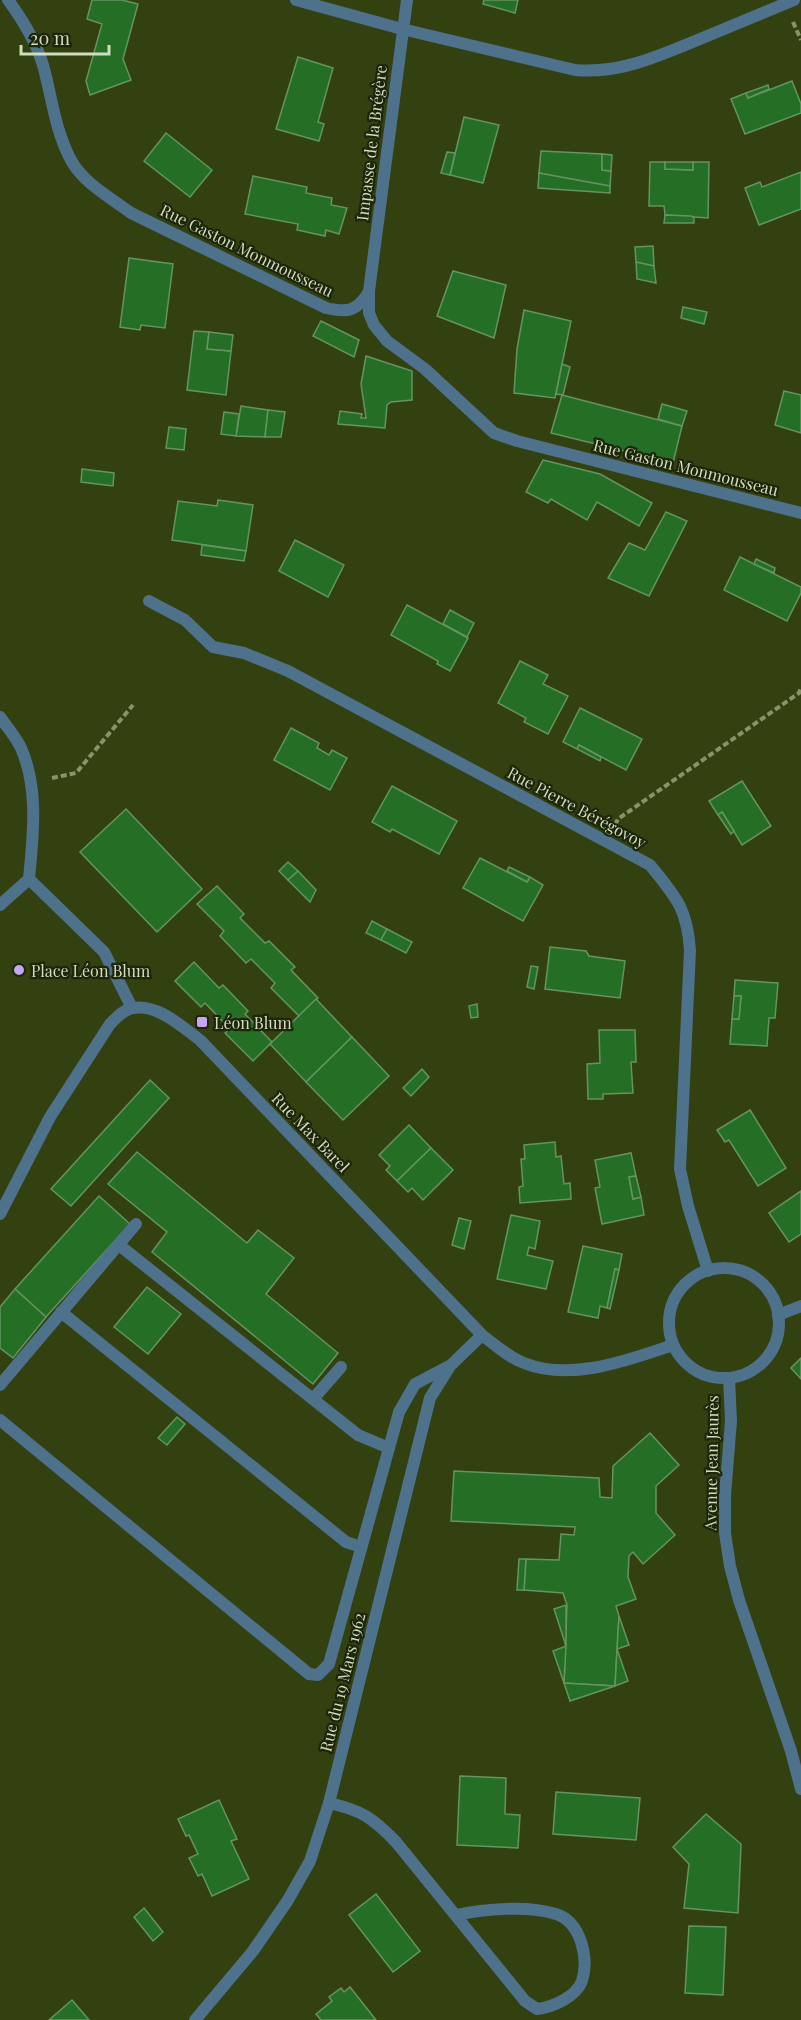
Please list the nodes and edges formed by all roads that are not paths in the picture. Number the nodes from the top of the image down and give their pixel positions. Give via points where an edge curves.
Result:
1 (8, 0) edge
2 (296, 0) edge
3 (407, 0) edge
4 (794, 0) edge
5 (402, 29) junction
6 (369, 291) junction
7 (801, 513) edge
8 (149, 601) dead end
9 (0, 717) edge
10 (29, 879) junction
11 (0, 905) edge
12 (132, 1008) junction
13 (0, 1214) edge
14 (136, 1224) dead end
15 (119, 1245) junction
16 (708, 1270) junction
17 (801, 1306) edge
18 (61, 1312) junction
19 (778, 1315) junction
20 (482, 1335) junction
21 (673, 1345) junction
22 (450, 1366) junction
23 (341, 1367) dead end
24 (729, 1378) junction
25 (0, 1385) edge
26 (313, 1399) junction
27 (0, 1420) edge
28 (389, 1448) junction
29 (361, 1547) junction
30 (801, 1789) edge
31 (329, 1803) junction
32 (456, 1916) junction
33 (195, 2020) edge

1 - 6 street, Rue Gaston Monmousseau via 43,63 59,130 72,162 86,179 131,213 326,308 352,309 361,304
2 - 5 street
3 - 5 street, Impasse de la Brégère
4 - 5 street via 650,60 596,72
5 - 6 street, Impasse de la Brégère
6 - 7 street, Rue Gaston Monmousseau via 369,313 387,341 425,369 494,433
8 - 16 street, Rue Pierre Bérégovoy via 185,620 213,647 244,652 288,671 650,865 680,904 689,929 680,1169
9 - 10 street via 21,748 31,782 33,831
10 - 11 street
10 - 12 street via 104,952
12 - 13 street via 110,1024 50,1117
12 - 20 street, Rue Max Barel via 150,1009 171,1018 200,1040
14 - 15 street
15 - 18 street
15 - 26 street
16 - 19 street via 727,1268 745,1272 772,1297
16 - 21 street via 682,1287 674,1300 669,1315
17 - 19 street
18 - 25 street
18 - 29 street via 346,1542
19 - 24 street via 777,1340 771,1352 753,1370
20 - 21 street, Rue Max Barel via 525,1364 553,1370 610,1364
20 - 22 street, Rue du 19 Mars 1962
21 - 24 street via 690,1367 715,1378
22 - 28 street via 415,1384 399,1412
22 - 31 street, Rue du 19 Mars 1962 via 430,1398
23 - 26 street
24 - 30 street, Avenue Jean Jaurès via 731,1420 724,1495 730,1566
26 - 28 street via 358,1435
27 - 29 street via 309,1674 318,1675 329,1664
28 - 29 street
31 - 32 street via 352,1808 375,1821
31 - 33 street, Rue du 19 Mars 1962 via 310,1861 288,1900 253,1952
32 - 32 street via 525,2001 537,2009 550,2007 570,1995 581,1982 584,1949 575,1928 558,1914 486,1909

